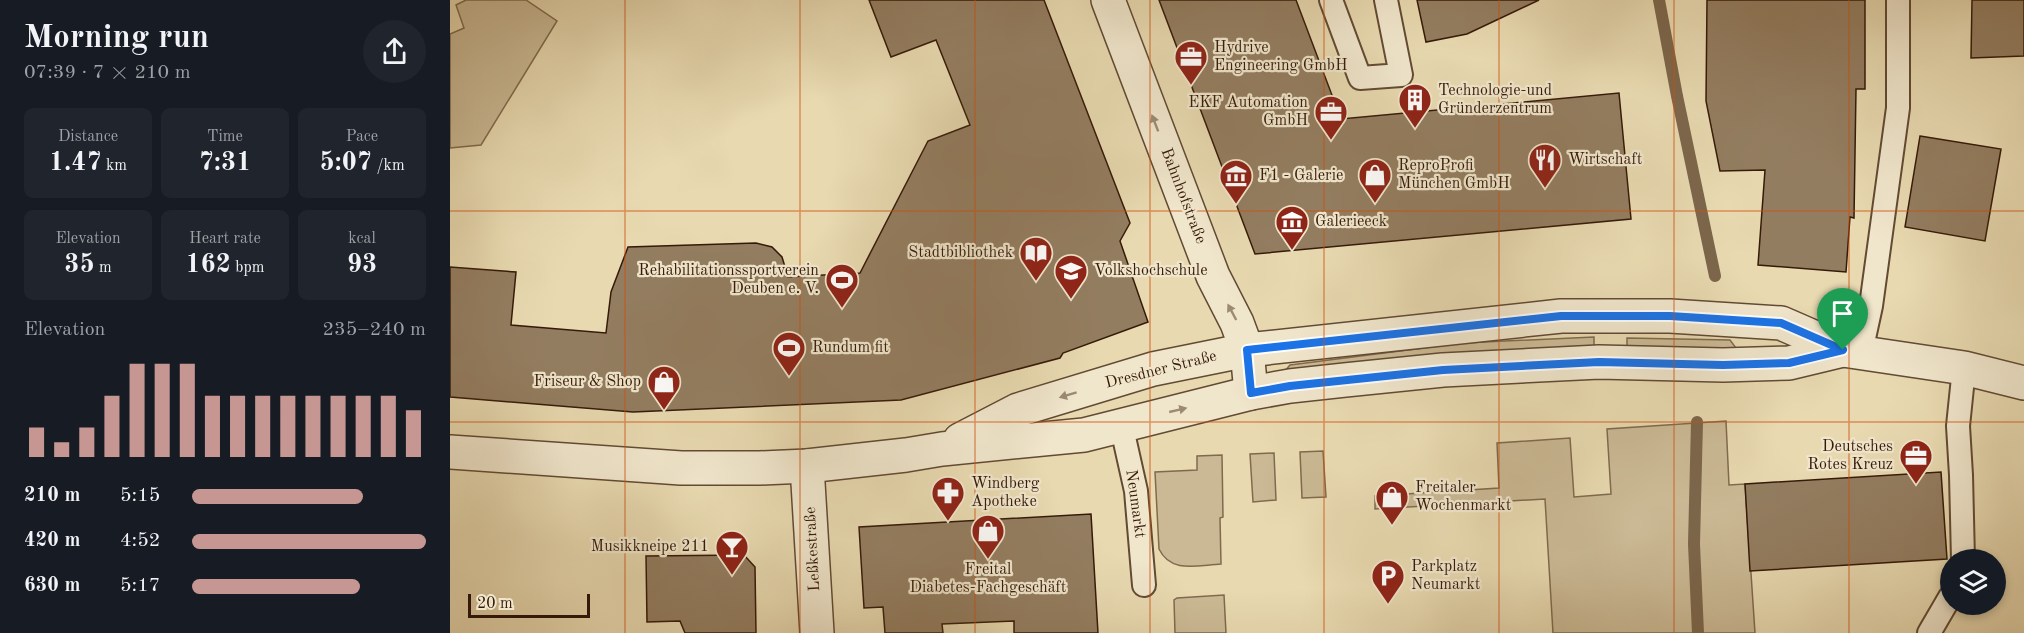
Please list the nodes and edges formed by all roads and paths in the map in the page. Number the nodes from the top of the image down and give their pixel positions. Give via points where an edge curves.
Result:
1 (1108, 0) edge
2 (1331, 0) edge
3 (1386, 0) edge
4 (1898, 0) edge
5 (1247, 350) junction
6 (1852, 351) junction
7 (1964, 368) junction
8 (2024, 382) edge
9 (1251, 393) junction
10 (1121, 424) junction
11 (942, 449) junction
12 (450, 452) edge
13 (807, 465) junction
14 (1963, 549) edge
15 (1144, 585) dead end
16 (1940, 614) edge
17 (817, 633) edge
18 (1929, 633) edge

5 -> 1 street, Bahnhofstraße via 1213,276
2 - 3 lane via 1360,78 1401,75
4 - 6 lane via 1898,108 1871,306
5 - 6 street, Dresdner Straße via 1561,316 1670,316 1781,323
5 - 9 street, Bahnhofstraße
5 -> 11 street, Dresdner Straße via 1153,369 1018,410
6 - 7 street
6 - 9 street via 1789,363 1599,362 1443,370
7 - 8 street
7 - 14 lane via 1958,426
10 -> 9 street
10 - 11 street via 1084,435
10 - 15 lane, Neumarkt via 1136,491
11 - 13 street
12 - 13 street via 681,468
13 - 17 street, Leßkestraße
16 - 18 lane

